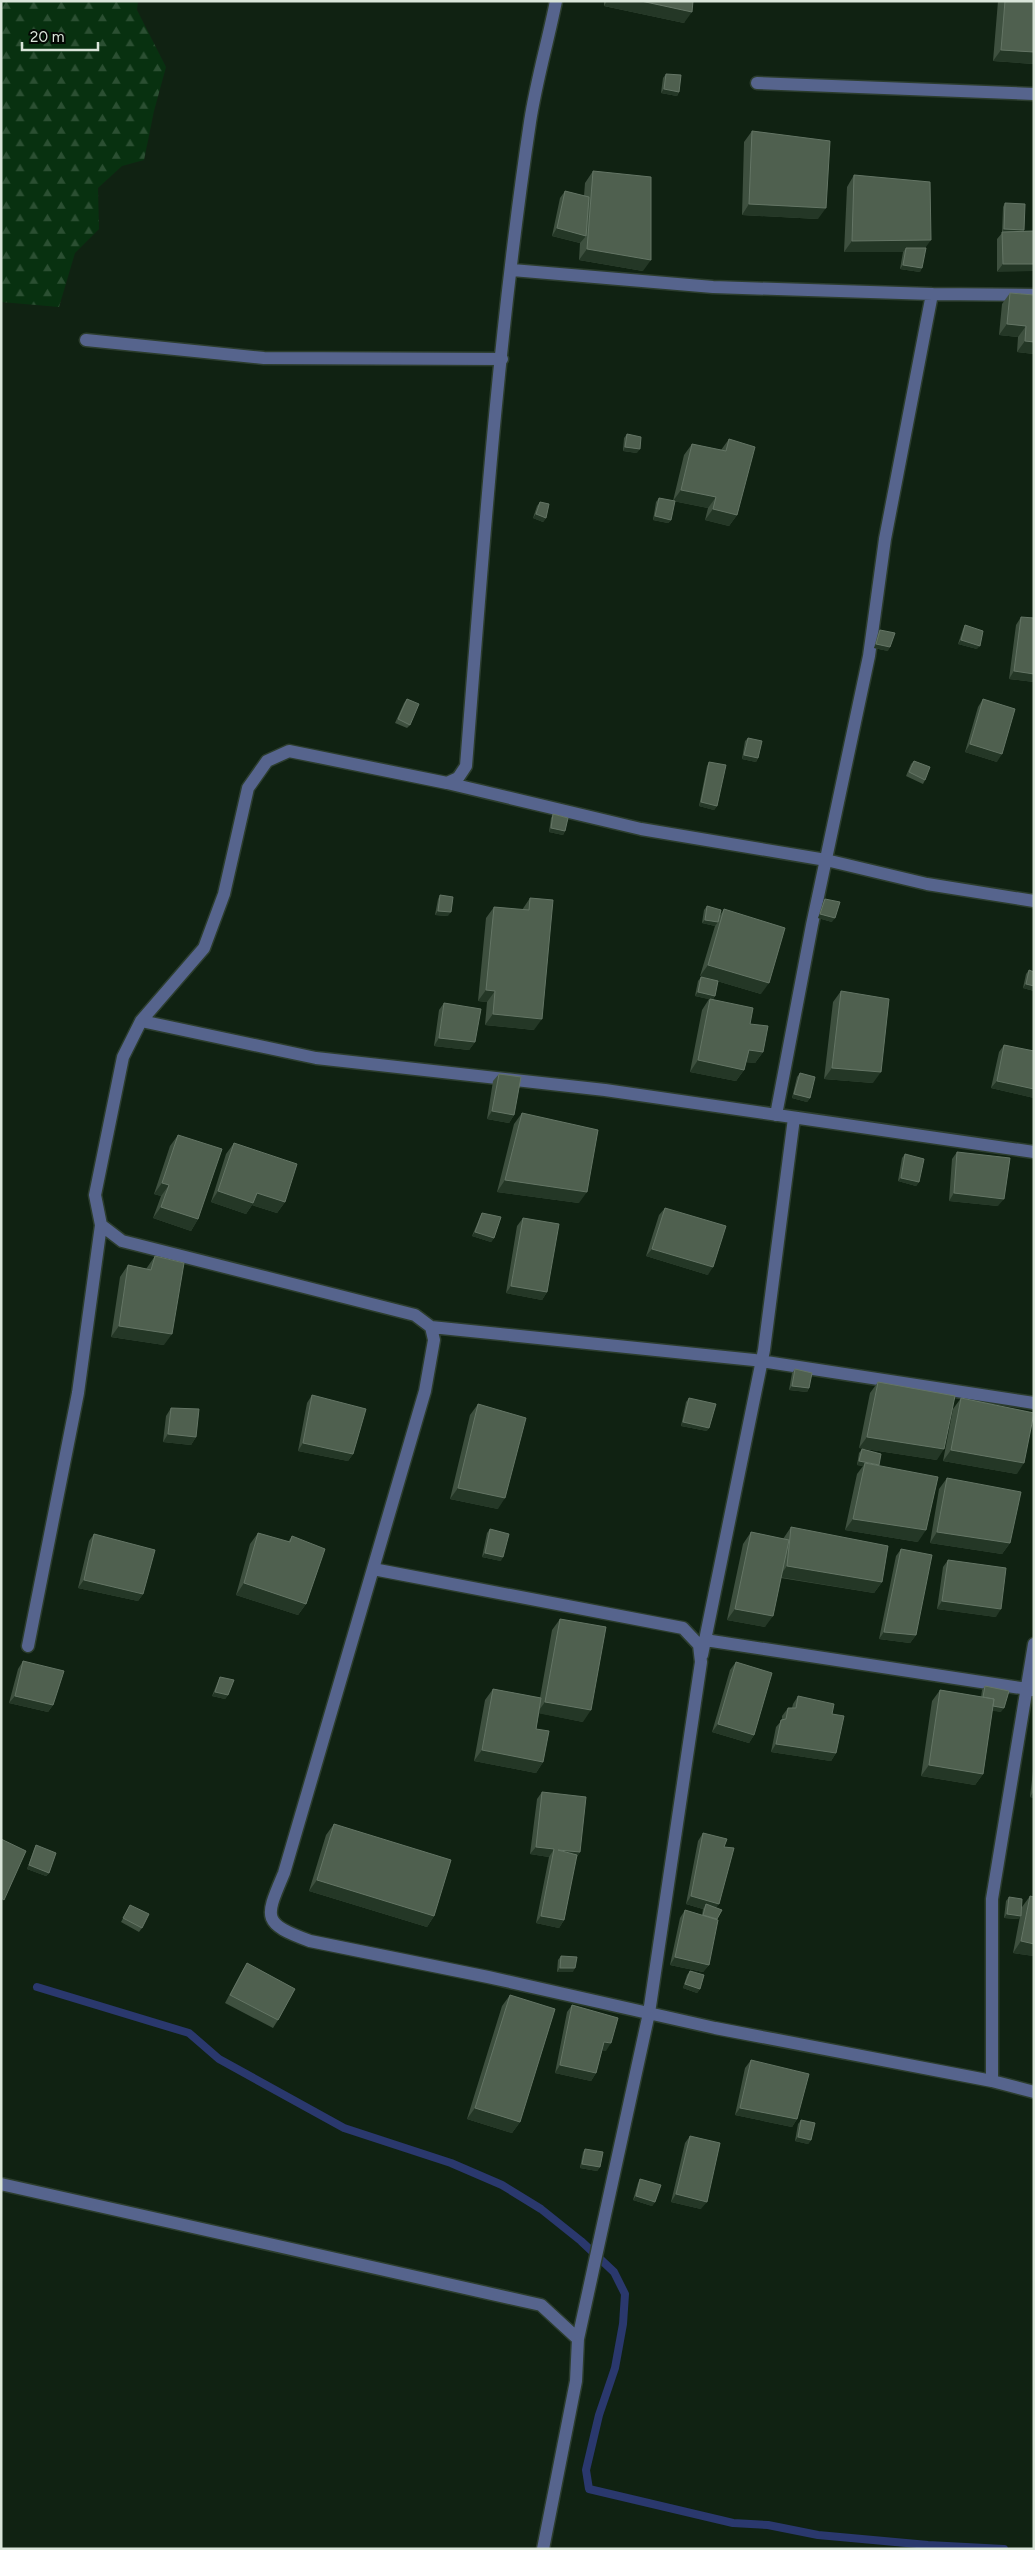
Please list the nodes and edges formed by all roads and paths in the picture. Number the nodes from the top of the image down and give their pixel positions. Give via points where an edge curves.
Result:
1 (556, 1) edge
2 (757, 83) dead end
3 (1034, 94) edge
4 (512, 270) junction
5 (932, 294) junction
6 (1034, 295) edge
7 (86, 340) dead end
8 (502, 359) junction
9 (446, 783) junction
10 (826, 860) junction
11 (1034, 901) edge
12 (141, 1021) junction
13 (776, 1115) junction
14 (794, 1118) junction
15 (1034, 1152) edge
16 (101, 1225) junction
17 (431, 1327) junction
18 (762, 1361) junction
19 (1034, 1403) edge
20 (373, 1568) junction
21 (705, 1640) junction
22 (1034, 1644) edge
23 (28, 1646) dead end
24 (701, 1662) junction
25 (1030, 1690) edge
26 (649, 2013) junction
27 (992, 2081) junction
28 (1034, 2092) edge
29 (1, 2184) edge
30 (578, 2339) junction
31 (543, 2549) edge

1 - 4 street via 530,121
2 - 3 street
4 - 5 street via 713,287
4 - 8 street
5 - 6 street
5 - 10 street via 885,539 869,656
7 - 8 street via 264,358
8 - 9 street via 466,766 458,778
9 - 10 street via 641,829
9 - 12 street via 289,751 267,761 248,788 224,894 204,948
10 - 11 street via 927,884
10 - 13 street
12 - 13 street via 316,1058 605,1090
12 - 16 street via 123,1057 94,1195
13 - 14 street
14 - 15 street
14 - 18 street
16 - 17 street via 122,1241 415,1315
16 - 23 street via 78,1393
17 - 18 street
17 - 20 street via 434,1340 425,1391
18 - 19 street
18 - 21 street
20 - 24 street via 683,1628 699,1646
20 - 26 street via 284,1873 270,1908 274,1924 283,1932 310,1942
21 - 24 street
21 - 25 street
22 - 25 street
24 - 26 street
25 - 27 street via 992,1899
26 - 27 street
26 - 30 street
27 - 28 street
29 - 30 street via 541,2304
30 - 31 street via 576,2381

